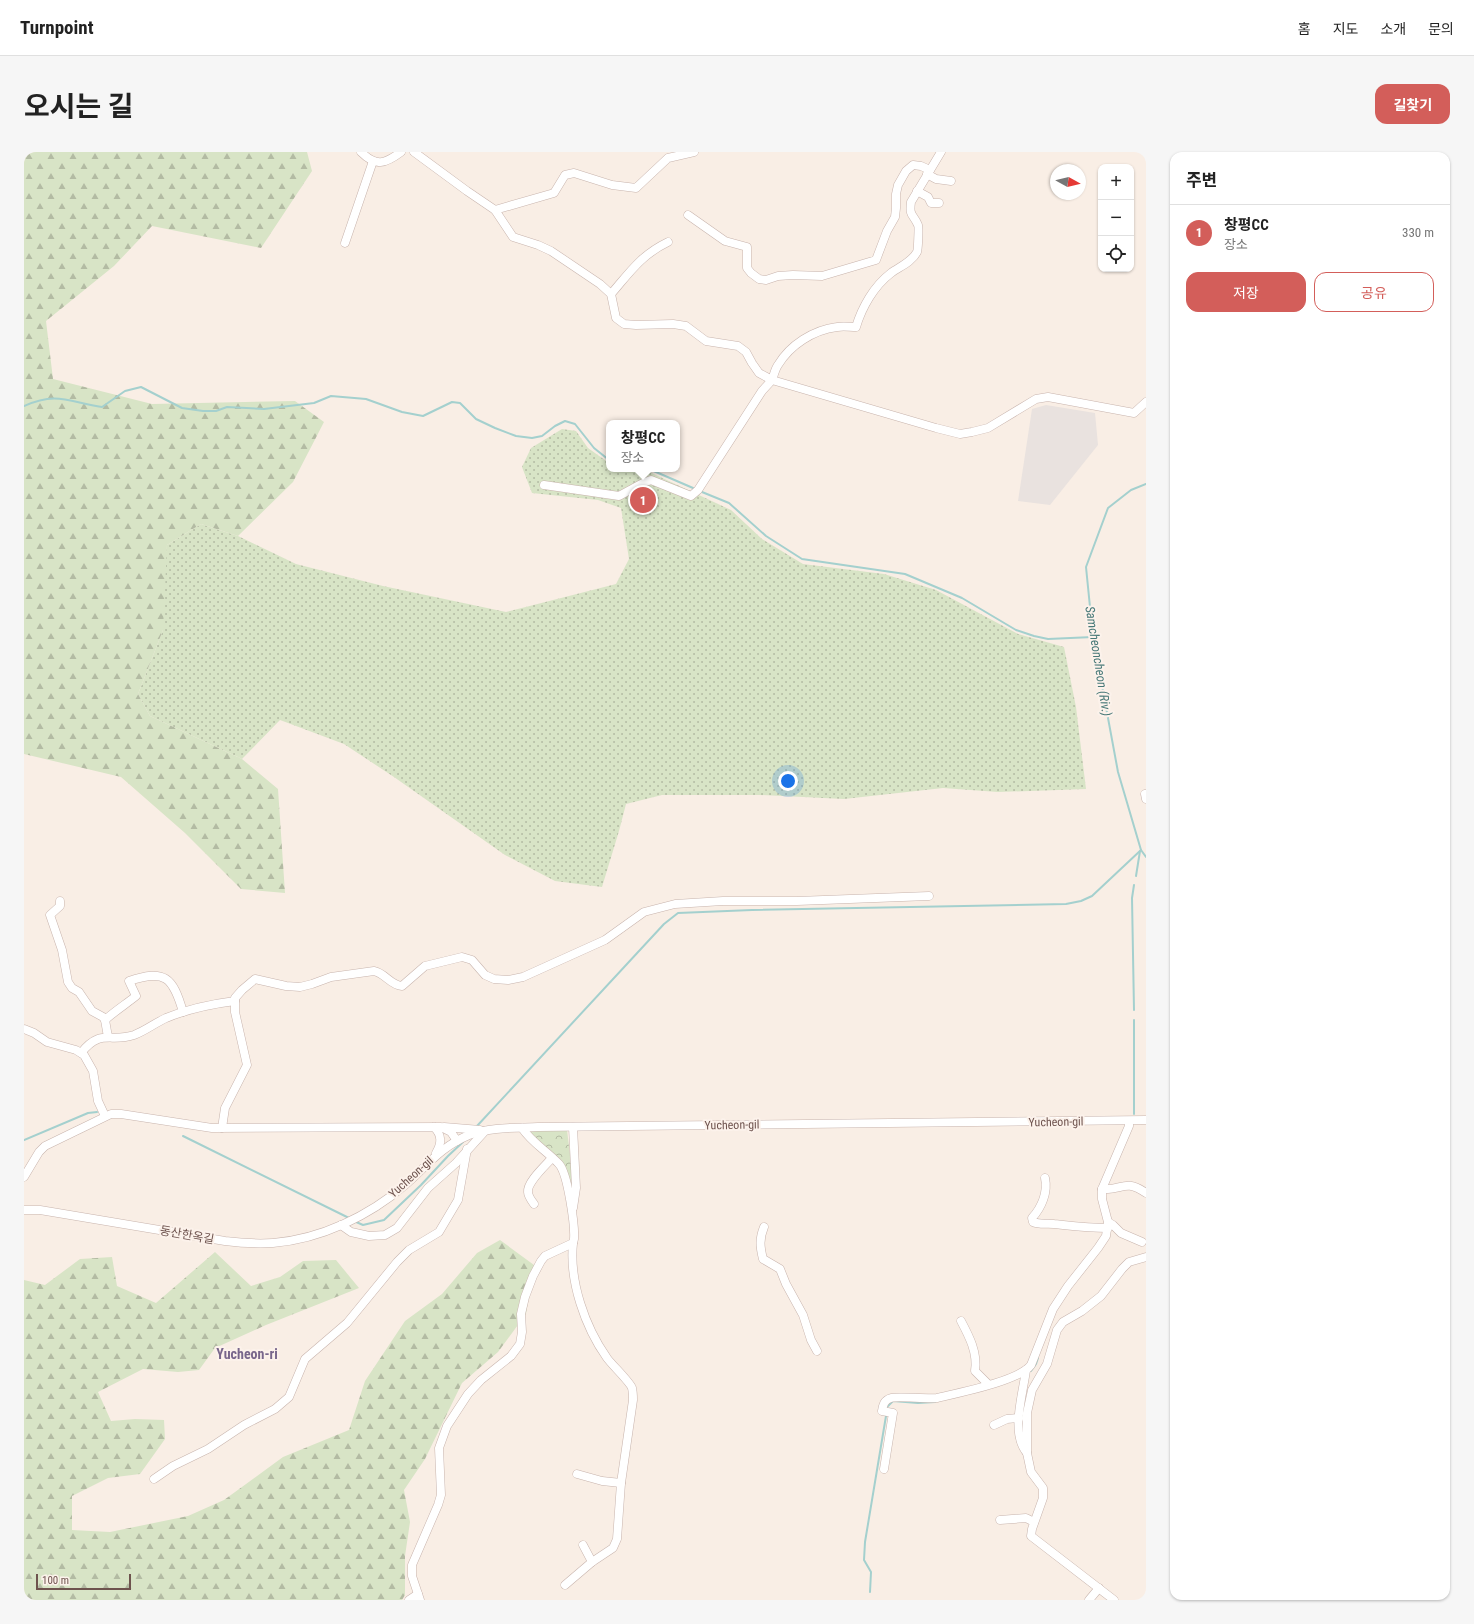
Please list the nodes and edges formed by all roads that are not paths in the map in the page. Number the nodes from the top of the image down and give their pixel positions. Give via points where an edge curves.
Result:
1 (361, 152) edge
2 (402, 152) edge
3 (414, 152) edge
4 (694, 152) edge
5 (941, 152) edge
6 (373, 161) junction
7 (928, 172) junction
8 (951, 181) dead end
9 (917, 191) junction
10 (939, 204) dead end
11 (495, 210) junction
12 (688, 215) dead end
13 (668, 242) dead end
14 (345, 243) dead end
15 (611, 294) junction
16 (772, 380) junction
17 (1146, 402) edge
18 (544, 485) dead end
19 (928, 896) dead end
20 (60, 900) dead end
21 (234, 1001) junction
22 (183, 1012) junction
23 (105, 1020) junction
24 (24, 1029) edge
25 (108, 1038) junction
26 (81, 1053) junction
27 (105, 1116) junction
28 (1146, 1120) edge
29 (1129, 1121) junction
30 (438, 1127) junction
31 (573, 1127) junction
32 (222, 1128) junction
33 (522, 1128) junction
34 (486, 1131) junction
35 (457, 1141) junction
36 (468, 1149) junction
37 (435, 1156) junction
38 (552, 1158) junction
39 (24, 1177) edge
40 (1045, 1178) dead end
41 (1102, 1189) junction
42 (1146, 1193) edge
43 (534, 1204) dead end
44 (24, 1207) edge
45 (24, 1210) edge
46 (40, 1210) junction
47 (571, 1215) junction
48 (344, 1223) junction
49 (1108, 1225) junction
50 (764, 1227) dead end
51 (1142, 1242) dead end
52 (573, 1243) junction
53 (1146, 1257) edge
54 (961, 1321) dead end
55 (817, 1352) dead end
56 (1026, 1370) junction
57 (988, 1384) junction
58 (1019, 1418) junction
59 (994, 1425) dead end
60 (1028, 1453) junction
61 (884, 1469) dead end
62 (577, 1474) dead end
63 (154, 1478) dead end
64 (622, 1483) junction
65 (1000, 1520) dead end
66 (1034, 1522) junction
67 (584, 1545) dead end
68 (592, 1562) junction
69 (564, 1585) dead end
70 (1099, 1588) junction
71 (419, 1597) edge
72 (409, 1600) edge
73 (1088, 1600) edge
74 (1114, 1600) edge

1 - 6 street
2 - 6 street via 381,162
3 - 11 street
4 - 11 street via 668,158 636,188 612,185 574,173 565,175 554,193
5 - 7 street
6 - 14 street
7 - 8 street via 936,179
7 - 9 street
7 - 12 street via 921,166 913,165 906,171 898,185 895,217 876,260 822,276 793,275 759,279 747,268 747,247 725,241
9 - 10 street via 928,197 931,203
9 - 16 street via 911,202 910,212 918,225 917,252 911,260 878,285 860,313 856,327 837,327 806,337 778,366
11 - 15 street via 513,237 551,251
13 - 15 street via 653,249 636,264
15 - 16 street via 616,318 624,324 686,326 706,341 738,346 746,352 759,372
16 - 17 street via 960,434 988,428 1042,397 1057,397 1134,413
16 - 18 street via 762,391 698,490 691,496 651,480 619,496
19 - 21 street via 675,904 644,912 600,942 516,979 494,979 472,960 458,958 425,966 402,986 374,971 332,977 300,987 258,979 242,990
20 - 23 street via 60,906 50,915 62,950 68,982 79,992 92,1011
21 - 22 street
21 - 32 street via 247,1064 224,1108
22 - 23 street via 172,983 150,975 128,981 136,996
22 - 25 street via 135,1034
23 - 25 street
24 - 26 street via 47,1042
25 - 26 street via 94,1040
26 - 27 street via 93,1071 98,1101
27 - 32 street via 116,1114
27 - 39 street via 46,1146
28 - 29 street, Yucheon-gil
29 - 31 street, Yucheon-gil
29 - 41 street
30 - 32 street
30 - 34 street
30 - 35 street via 451,1132
30 - 37 street via 441,1139
31 - 33 street, Yucheon-gil
31 - 47 street via 576,1188
33 - 34 street, Yucheon-gil
33 - 38 street via 530,1139
34 - 35 street, Yucheon-gil via 474,1133
34 - 36 street
35 - 37 street, Yucheon-gil
36 - 48 street via 428,1188 397,1228 385,1235 369,1236 351,1232
36 - 63 street via 458,1200 439,1232 409,1250 396,1262 347,1323 305,1360 289,1397 275,1409 244,1424 208,1449
37 - 48 street, Yucheon-gil via 391,1197
38 - 43 street via 535,1176 528,1189 528,1196
38 - 47 street via 564,1174
40 - 49 street via 1046,1193 1032,1218 1033,1222 1080,1228
41 - 42 street via 1110,1190 1126,1184
41 - 49 street
44 - 46 street
45 - 46 street, 동산한옥길
46 - 48 street, 동산한옥길 via 225,1242 253,1244 303,1238
47 - 52 street
49 - 51 street via 1113,1225 1121,1233
49 - 56 street via 1106,1236 1053,1309 1034,1360
50 - 55 street via 760,1236 763,1259 780,1269
52 - 64 street via 572,1254 580,1302 596,1343 632,1387 633,1400
52 - 71 street via 545,1256 541,1261 532,1276 525,1297 521,1314 520,1344 511,1356 468,1394 443,1434 439,1454 441,1489 438,1505 412,1565 412,1576
53 - 60 street via 1129,1262 1101,1296 1063,1322 1057,1330 1047,1364 1032,1390 1026,1422
54 - 57 street via 973,1346 975,1371
56 - 57 street
56 - 58 street
57 - 61 street via 937,1398 894,1397 886,1401 882,1411 893,1413
58 - 59 street via 1007,1419
58 - 60 street via 1021,1443
60 - 66 street via 1032,1472 1043,1488 1043,1498
62 - 64 street
64 - 68 street via 617,1539 613,1548
65 - 66 street via 1026,1518
66 - 70 street via 1031,1536
67 - 68 street
68 - 69 street
70 - 73 street
70 - 74 street
71 - 72 street

